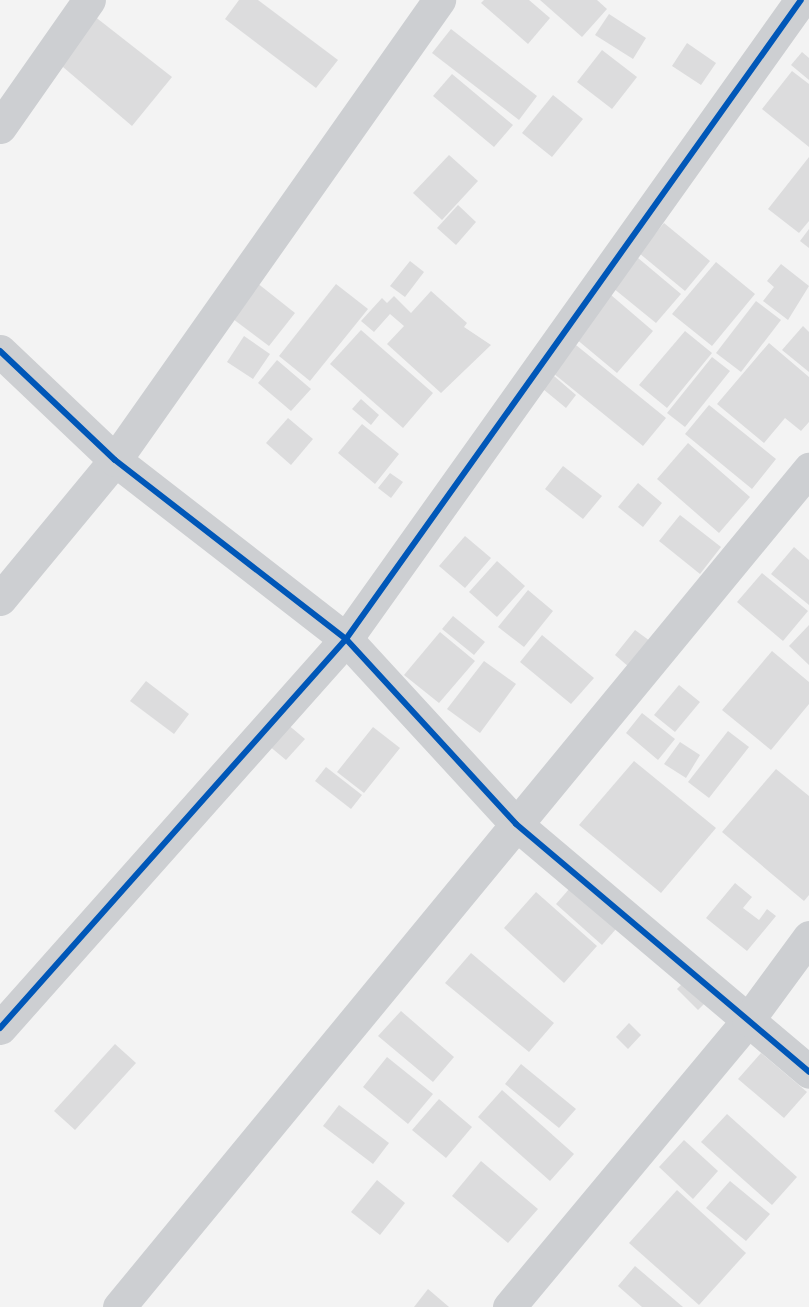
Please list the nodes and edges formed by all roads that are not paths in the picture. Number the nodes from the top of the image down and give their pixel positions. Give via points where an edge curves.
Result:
1 (89, 0) edge
2 (439, 0) edge
3 (801, 0) edge
4 (0, 127) edge
5 (0, 351) edge
6 (115, 460) junction
7 (809, 469) edge
8 (0, 599) edge
9 (346, 639) junction
10 (516, 824) junction
11 (809, 937) edge
12 (748, 1020) junction
13 (0, 1028) edge
14 (809, 1072) edge
15 (119, 1307) edge
16 (509, 1307) edge

1 - 4 street
2 - 6 street
3 - 9 street
5 - 6 street
6 - 8 street
6 - 9 street
7 - 10 street
9 - 10 street
9 - 13 street
10 - 12 street
10 - 15 street
11 - 12 street
12 - 14 street
12 - 16 street

